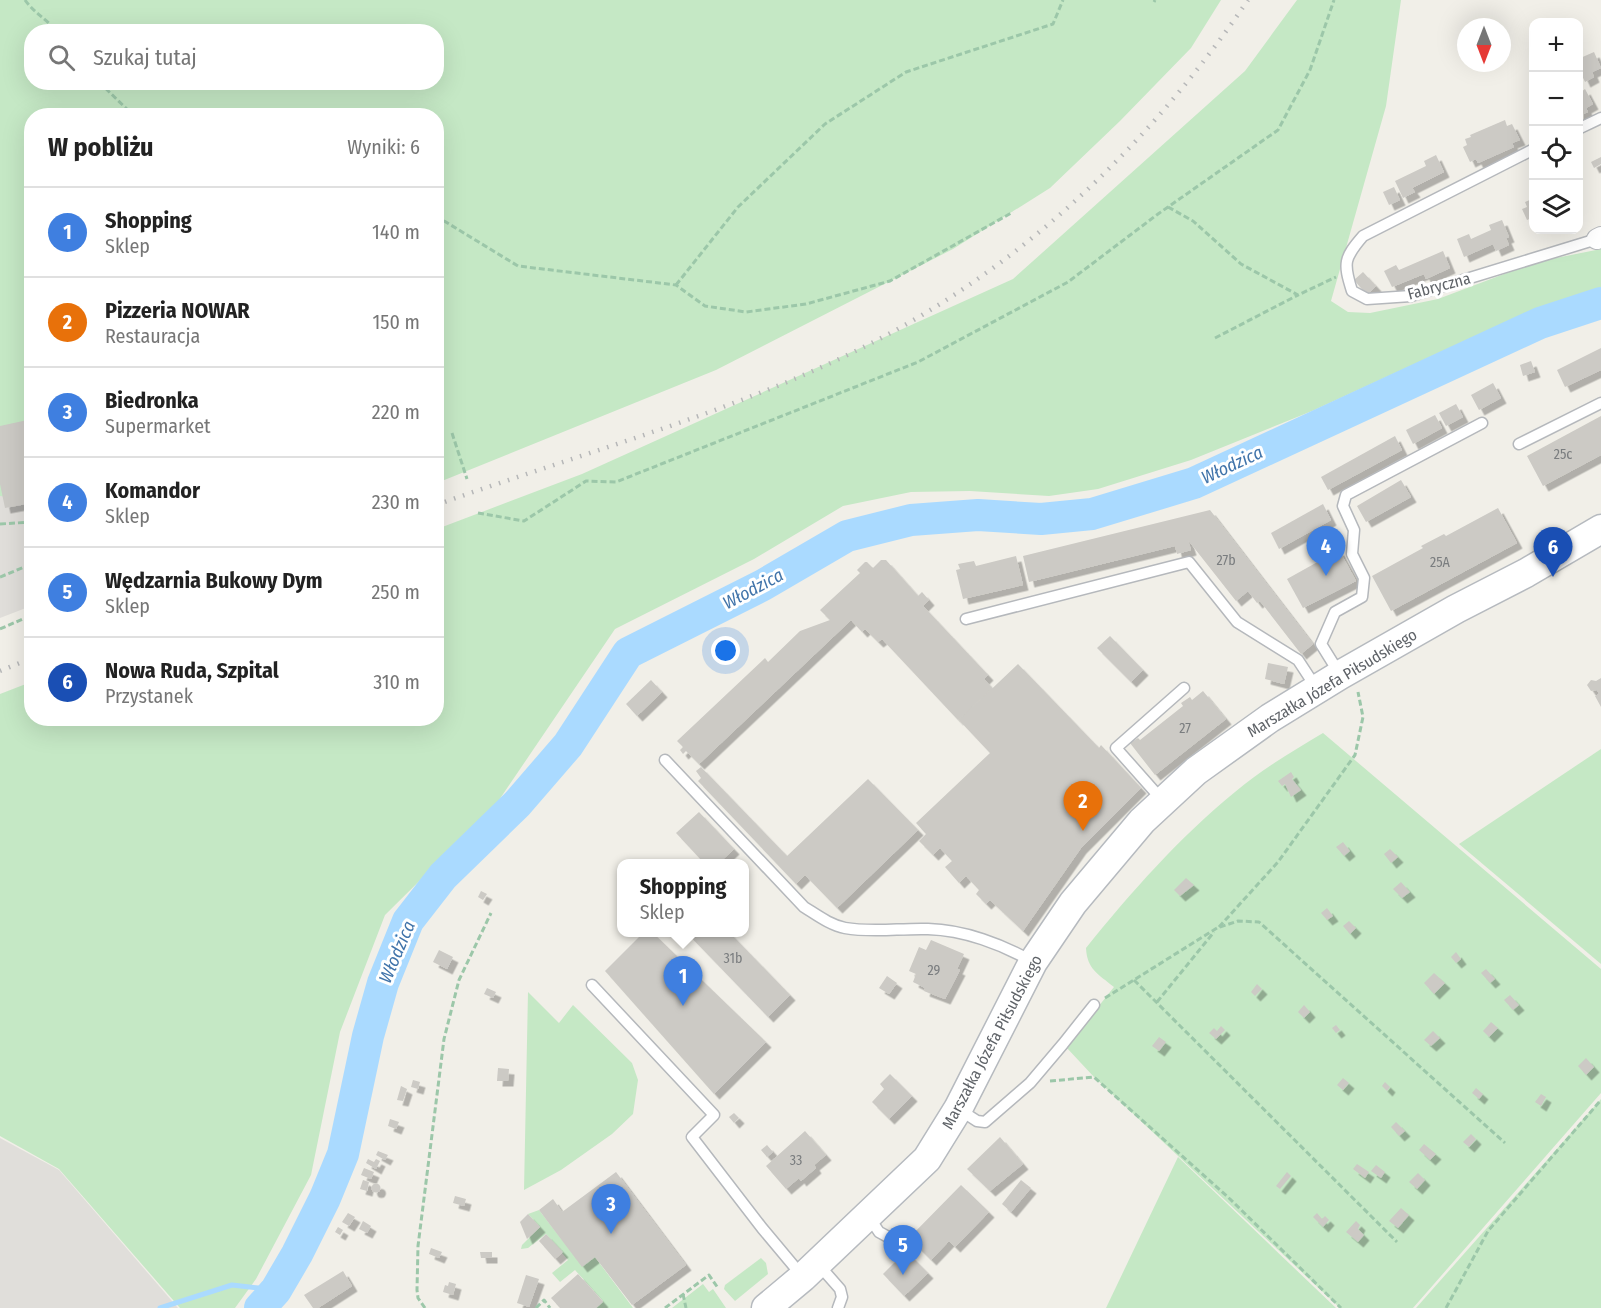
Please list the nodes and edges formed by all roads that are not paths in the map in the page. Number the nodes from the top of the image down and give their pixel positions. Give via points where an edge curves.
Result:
1 (1601, 118) edge
2 (1583, 127) edge
3 (1529, 151) edge
4 (1599, 238) edge
5 (1601, 403) edge
6 (1482, 423) dead end
7 (1519, 444) dead end
8 (1601, 519) edge
9 (1601, 529) edge
10 (1576, 543) junction
11 (966, 619) dead end
12 (1338, 682) junction
13 (1184, 688) dead end
14 (665, 760) dead end
15 (1163, 801) junction
16 (1033, 963) junction
17 (592, 985) dead end
18 (1094, 1005) road end
19 (958, 1109) junction
20 (869, 1216) junction
21 (890, 1238) dead end
22 (810, 1271) junction
23 (766, 1308) edge
24 (838, 1308) edge

1 - 2 lane
3 - 4 lane, Fabryczna via 1363,236 1348,253 1346,273 1352,291 1367,299 1411,296
5 - 7 lane
6 - 12 lane via 1346,495 1343,506 1354,530 1352,554 1364,578 1362,597 1335,612 1321,645
8 - 10 street, Marszałka Józefa Piłsudskiego
9 - 10 street, Marszałka Józefa Piłsudskiego
10 - 12 street, Marszałka Józefa Piłsudskiego via 1456,609
11 - 12 lane via 1189,562 1237,622
12 - 15 street, Marszałka Józefa Piłsudskiego via 1270,718 1196,771
13 - 15 lane via 1116,748
14 - 16 lane via 804,907 824,920 844,928 952,932 1008,947
15 - 16 street, Marszałka Józefa Piłsudskiego via 1073,903
16 - 19 street, Marszałka Józefa Piłsudskiego
17 - 22 lane via 714,1115 692,1137 762,1228
18 - 19 lane via 1030,1083 984,1122
19 - 20 street, Marszałka Józefa Piłsudskiego via 927,1160
20 - 21 lane via 879,1232
20 - 22 street, Marszałka Józefa Piłsudskiego
22 - 23 street, Marszałka Józefa Piłsudskiego
22 - 24 lane via 840,1289

